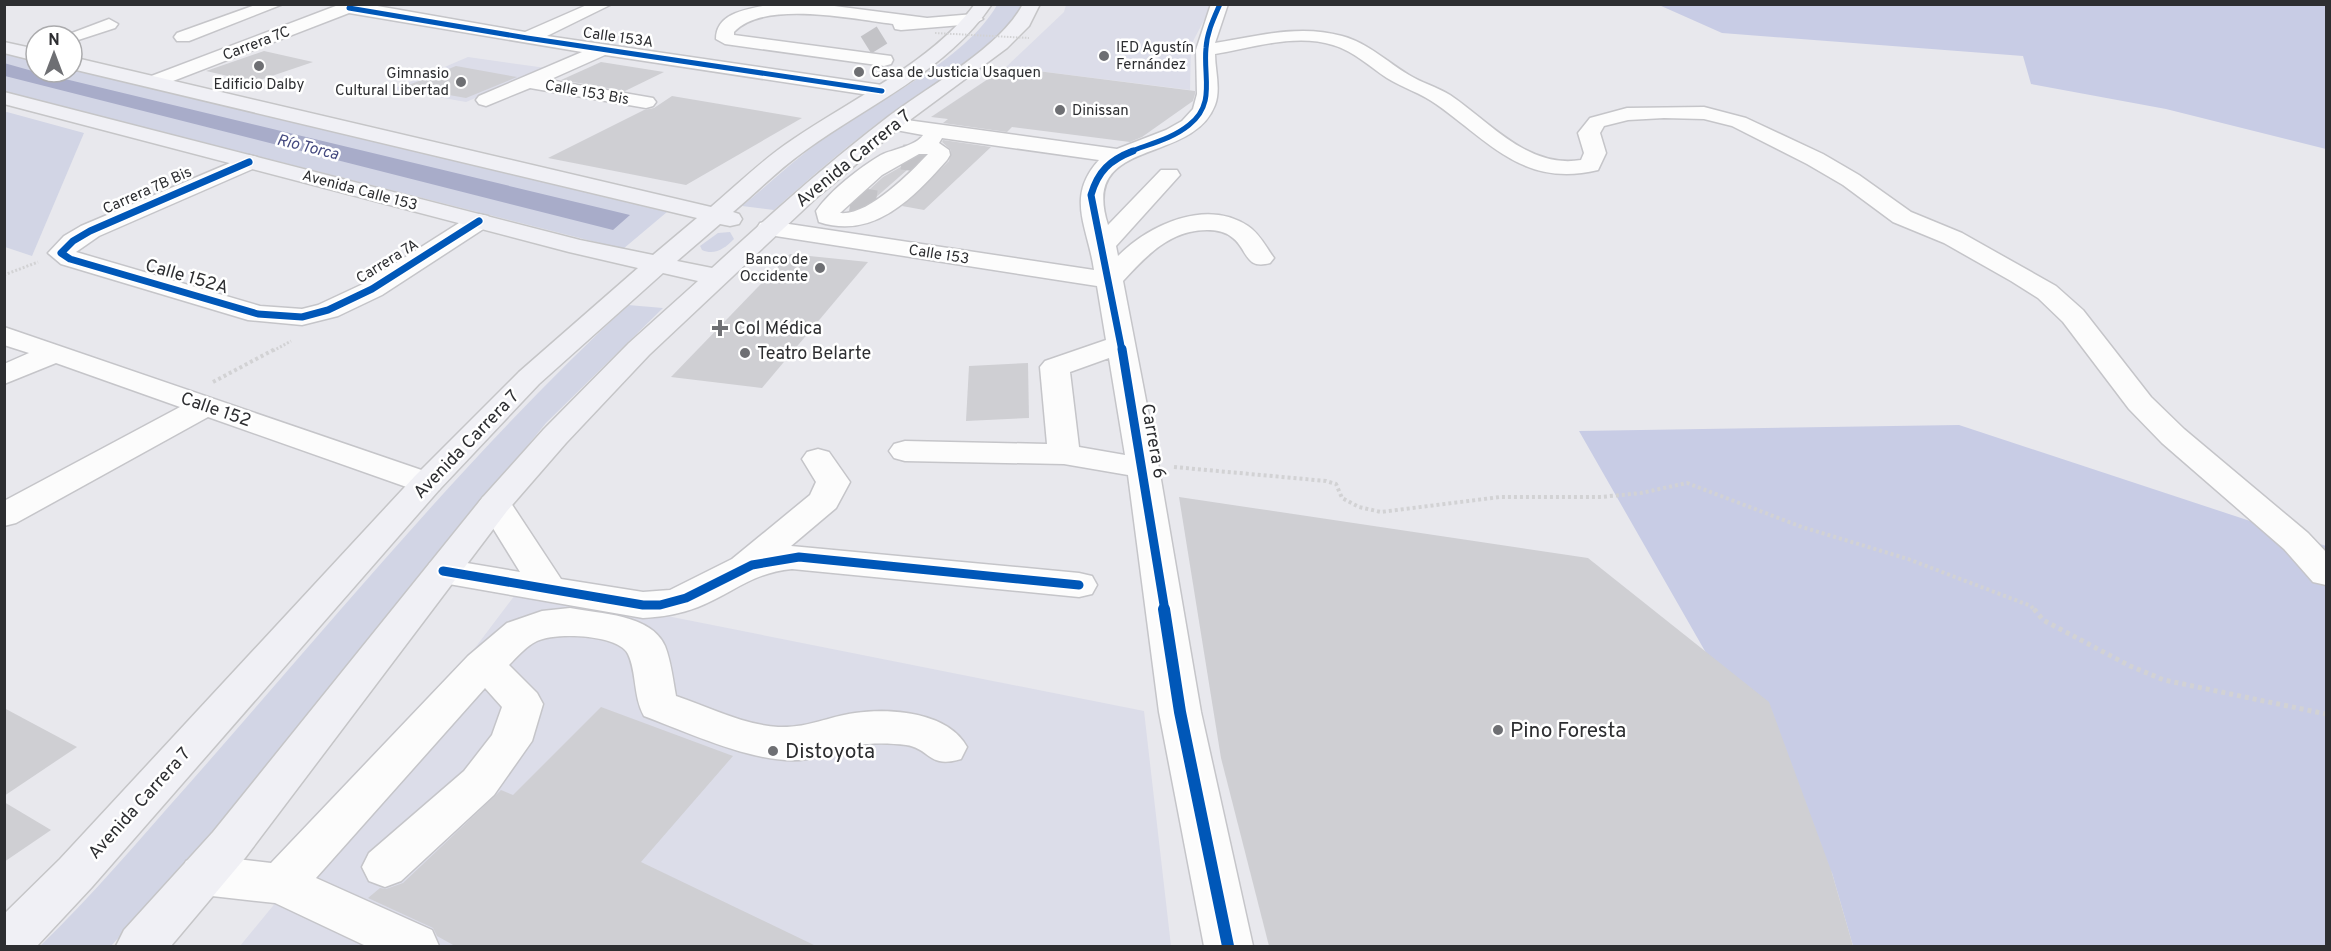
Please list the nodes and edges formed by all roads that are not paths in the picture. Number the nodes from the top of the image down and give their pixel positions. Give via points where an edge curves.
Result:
1 (275, 4) edge
2 (604, 4) edge
3 (1032, 4) edge
4 (1220, 4) edge
5 (354, 6) edge
6 (979, 8) edge
7 (236, 18) junction
8 (109, 24) dead end
9 (300, 27) junction
10 (929, 27) junction
11 (84, 33) edge
12 (882, 35) tunnel mouth
13 (183, 37) dead end
14 (521, 37) junction
15 (560, 43) junction
16 (866, 45) dead end
17 (4, 47) edge
18 (24, 50) edge
19 (602, 50) junction
20 (1206, 50) junction
21 (884, 60) junction
22 (84, 66) edge
23 (917, 68) junction
24 (153, 82) junction
25 (528, 82) junction
26 (882, 91) junction
27 (486, 100) dead end
28 (9, 102) edge
29 (646, 102) dead end
30 (892, 124) junction
31 (931, 149) junction
32 (857, 151) junction
33 (899, 156) junction
34 (1118, 156) junction
35 (249, 162) junction
36 (1169, 175) dead end
37 (808, 193) junction
38 (838, 213) junction
39 (714, 215) junction
40 (479, 222) junction
41 (770, 228) junction
42 (1103, 244) junction
43 (61, 253) joint
44 (1262, 258) dead end
45 (657, 264) junction
46 (717, 277) junction
47 (1109, 280) junction
48 (308, 316) joint
49 (4, 335) edge
50 (1119, 345) junction
51 (54, 353) junction
52 (4, 375) edge
53 (193, 402) junction
54 (905, 451) dead end
55 (1064, 454) junction
56 (818, 459) dead end
57 (1143, 468) junction
58 (427, 483) junction
59 (495, 504) junction
60 (4, 515) edge
61 (743, 567) junction
62 (443, 571) junction
63 (2326, 573) edge
64 (1079, 585) dead end
65 (548, 586) junction
66 (482, 666) junction
67 (946, 747) dead end
68 (385, 867) dead end
69 (203, 875) junction
70 (281, 884) junction
71 (6, 946) edge
72 (141, 946) edge
73 (414, 946) edge
74 (1228, 946) edge

1 - 7 street
2 - 14 street
3 - 30 main road, Avenida Carrera 7 via 1023,22 1001,44
4 - 20 street, Carrera 6
5 - 9 street, Carrera 7C
5 - 14 street, Calle 153A
6 - 10 street
6 - 23 main road, Avenida Carrera 7 via 943,50
7 - 9 street
7 - 13 street
8 - 11 street
9 - 24 street, Carrera 7C
10 - 12 street via 891,28
10 - 21 street via 788,6 736,18 725,31 725,39
14 - 15 street, Calle 153A
14 - 15 street via 496,45 540,52
15 - 19 street, Calle 153A
16 - 21 street via 862,46 864,51
17 - 18 main road
19 - 25 street
19 - 26 street, Calle 153A
20 - 34 street, Carrera 6 via 1207,102 1201,113 1165,141
20 - 63 street via 1296,37 1340,41 1443,99 1481,131 1520,156 1547,167 1590,165 1595,153 1589,133 1597,122 1627,114 1704,113 1739,122 1815,159 1902,217 1953,238 2047,292 2073,316 2140,403 2296,540
21 - 23 street
22 - 24 main road
23 - 26 main road, Avenida Carrera 7
24 - 39 main road
25 - 27 street
25 - 29 street, Calle 153 Bis
26 - 39 main road, Avenida Carrera 7 via 797,146
28 - 35 main road, Avenida Calle 153
30 - 31 street
30 - 32 main road, Avenida Carrera 7
31 - 33 street via 910,148
31 - 34 street
31 - 38 street via 866,218
32 - 33 street
32 - 37 main road, Avenida Carrera 7
33 - 38 street
34 - 42 street, Carrera 6 via 1096,175 1091,196
35 - 40 main road, Avenida Calle 153
35 - 43 street, Carrera 7B Bis via 90,231
36 - 42 street
37 - 38 street
37 - 41 main road, Avenida Carrera 7
38 - 41 street, Calle 153
38 - 47 street, Calle 153
39 - 41 main road
39 - 45 main road, Avenida Carrera 7
40 - 45 main road, Avenida Calle 153
40 - 48 street, Carrera 7A via 361,295
41 - 46 main road, Avenida Carrera 7
42 - 47 street, Carrera 6
43 - 48 street, Calle 152A via 69,259 258,314 282,318
44 - 47 street via 1242,233 1226,225 1198,222 1174,226 1155,236 1136,250
45 - 46 main road, Avenida Calle 153
45 - 58 main road, Avenida Carrera 7 via 552,356
46 - 59 main road, Avenida Carrera 7 via 632,357
47 - 50 street, Carrera 6
49 - 51 street, Calle 152
50 - 55 street via 1055,367
50 - 57 street, Carrera 6
51 - 52 street
51 - 53 street, Calle 152
53 - 58 street, Calle 152
53 - 60 street
54 - 55 street
55 - 57 street
56 - 61 street via 833,482 824,501
57 - 74 street, Carrera 6 via 1180,712
58 - 71 main road, Avenida Carrera 7 via 92,856
59 - 62 main road, Avenida Carrera 7
59 - 65 street
61 - 64 street via 799,556
61 - 65 street via 683,602 662,606
62 - 65 street
62 - 69 main road, Avenida Carrera 7
66 - 67 street via 521,632 542,624 570,621 596,625 630,633 646,647 658,705 725,730 775,743 806,743 855,729 916,729
66 - 68 street via 502,680 523,704 512,741 479,783
66 - 70 street
69 - 70 street
69 - 72 main road, Avenida Carrera 7
70 - 73 street

